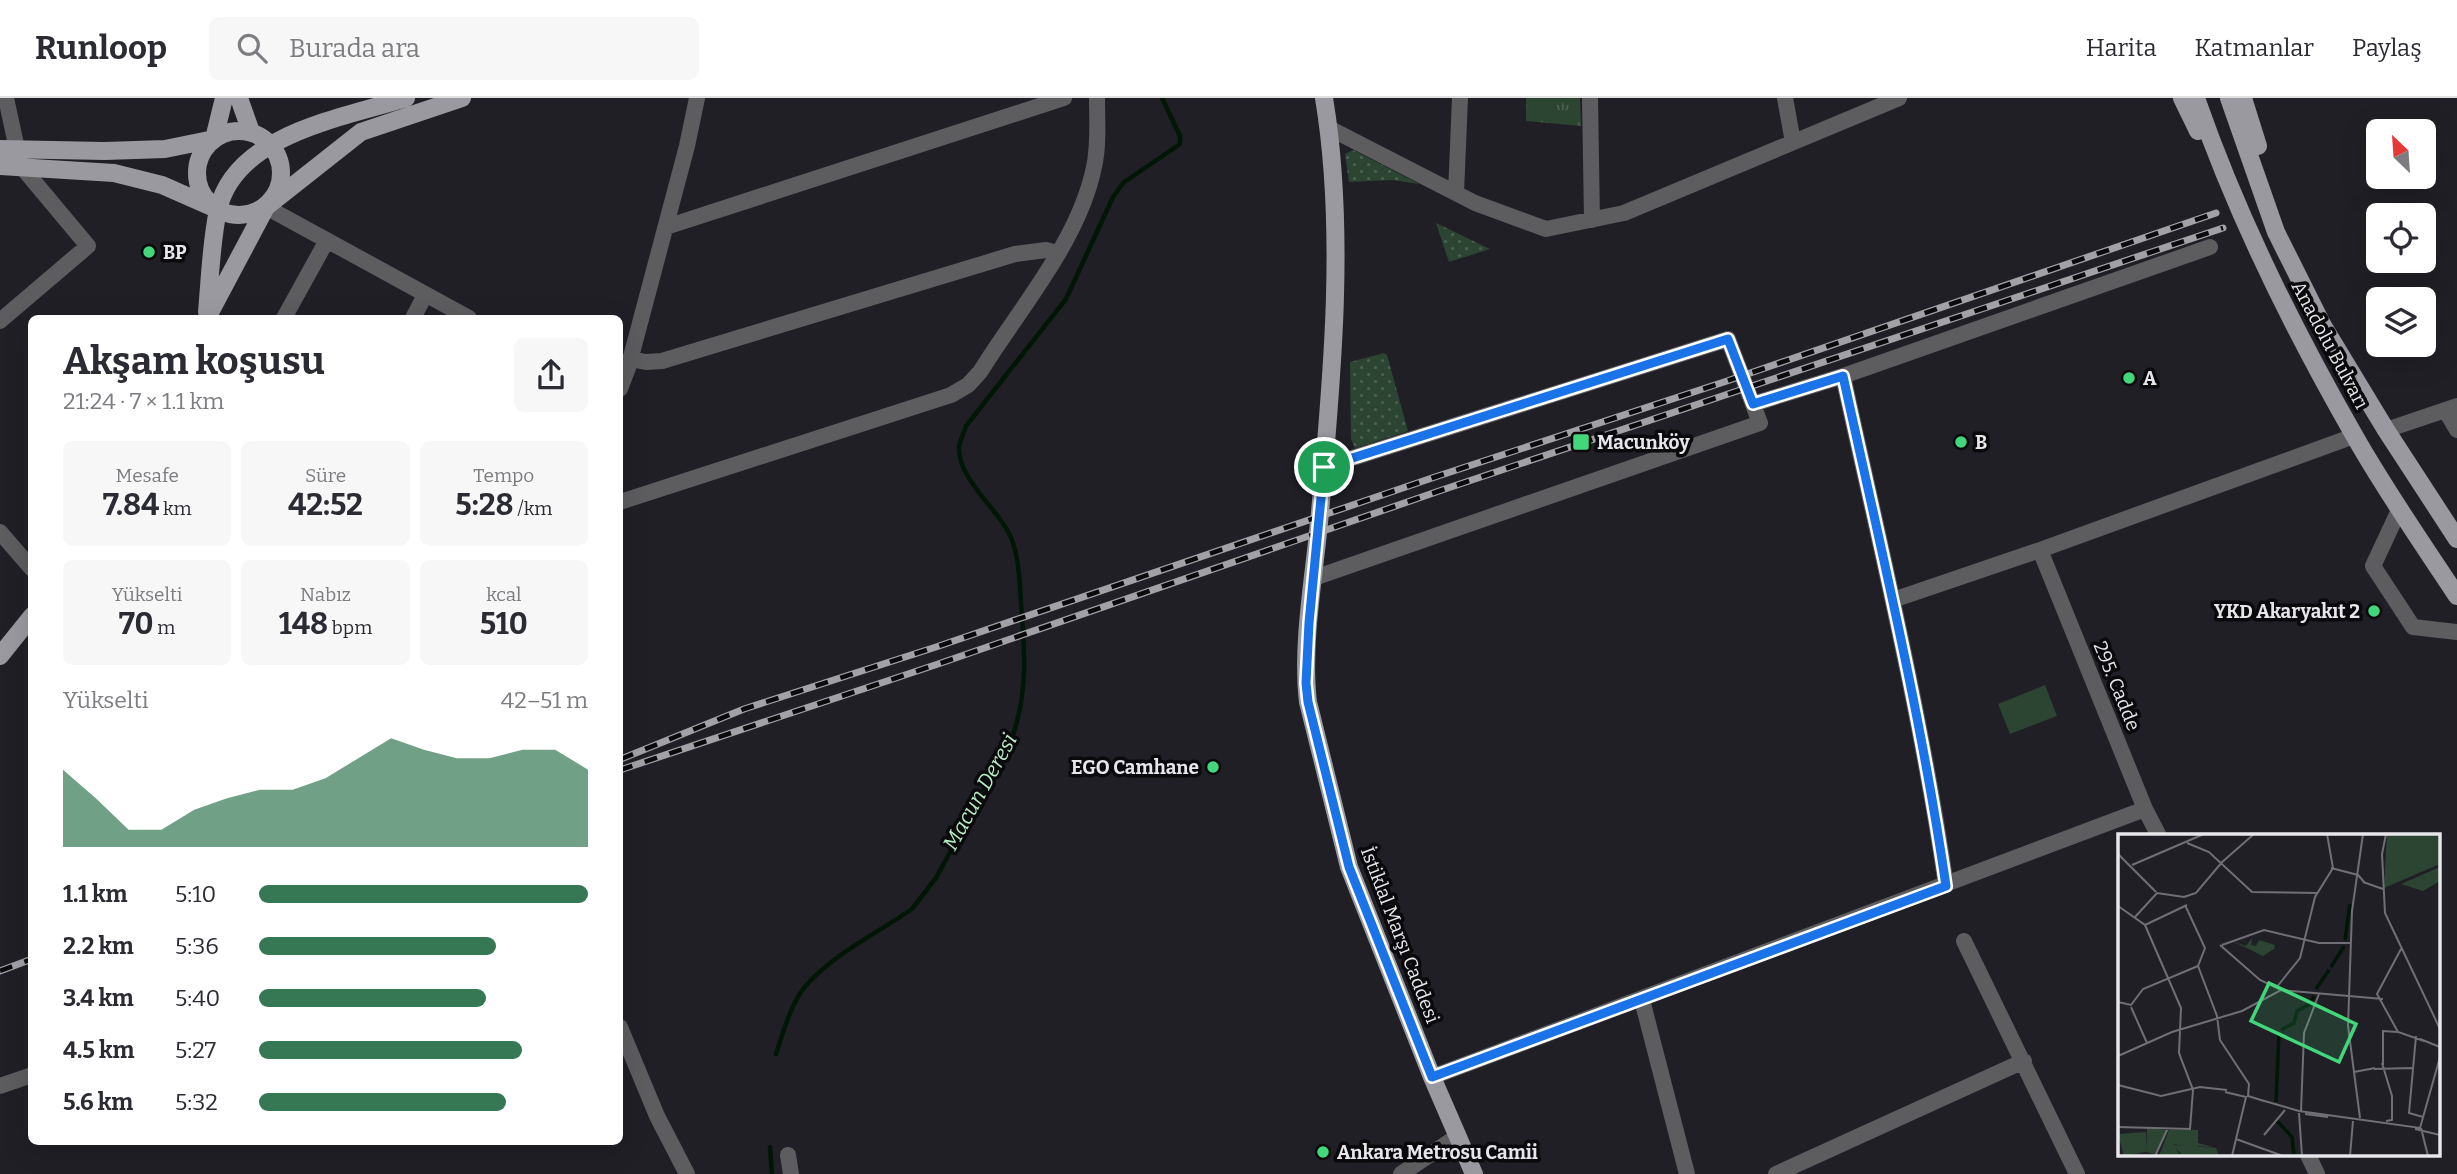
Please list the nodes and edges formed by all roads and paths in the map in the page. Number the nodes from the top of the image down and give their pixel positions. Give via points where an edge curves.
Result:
1 (6, 98) edge
2 (224, 98) edge
3 (239, 98) edge
4 (406, 98) edge
5 (462, 98) edge
6 (697, 98) edge
7 (1063, 98) edge
8 (1097, 98) edge
9 (1324, 98) edge
10 (1461, 98) edge
11 (1590, 98) edge
12 (1785, 98) edge
13 (1899, 98) edge
14 (2182, 98) edge
15 (2196, 98) edge
16 (2229, 98) edge
17 (2243, 98) edge
18 (311, 127) junction
19 (1329, 128) junction
20 (251, 132) junction
21 (214, 139) junction
22 (1793, 142) junction
23 (271, 144) junction
24 (105, 151) junction
25 (13, 155) edge
26 (0, 166) edge
27 (103, 173) junction
28 (2260, 187) junction
29 (1456, 193) junction
30 (2236, 202) junction
31 (266, 207) junction
32 (218, 210) junction
33 (1592, 220) junction
34 (666, 227) junction
35 (326, 242) junction
36 (2210, 247) dead end
37 (1058, 253) junction
38 (425, 295) junction
39 (207, 315) edge
40 (209, 315) edge
41 (286, 315) edge
42 (414, 315) edge
43 (462, 315) edge
44 (0, 321) edge
45 (630, 359) junction
46 (1843, 376) junction
47 (623, 380) edge
48 (1753, 404) junction
49 (2451, 408) edge
50 (2386, 430) junction
51 (2457, 430) edge
52 (2354, 436) junction
53 (1324, 467) junction
54 (623, 501) edge
55 (2400, 508) junction
56 (0, 532) edge
57 (2457, 539) edge
58 (2040, 550) junction
59 (28, 564) edge
60 (1314, 578) junction
61 (2457, 596) edge
62 (1893, 600) junction
63 (28, 628) edge
64 (2457, 632) edge
65 (0, 656) edge
66 (2145, 810) junction
67 (2158, 834) edge
68 (1946, 886) junction
69 (1964, 941) dead end
70 (1642, 1000) junction
71 (623, 1034) edge
72 (2024, 1061) junction
73 (28, 1076) edge
74 (1432, 1077) junction
75 (0, 1086) edge
76 (1458, 1136) junction
77 (788, 1155) dead end
78 (2308, 1156) edge
79 (687, 1174) edge
80 (790, 1174) edge
81 (1401, 1174) edge
82 (1474, 1174) edge
83 (1687, 1174) edge
84 (1776, 1174) edge
85 (2077, 1174) edge
86 (2317, 1174) edge

1 - 25 street
2 - 21 main road
3 - 20 main road
4 - 18 main road
5 - 31 main road via 362,132
6 - 34 street
7 - 34 street
8 - 37 street via 1094,167
9 - 19 main road, İstiklal Marşı Caddesi
10 - 29 street
11 - 33 street
12 - 22 street
13 - 22 street
14 - 30 main road
15 - 30 main road, Anadolu Bulvarı
16 - 28 main road, Anadolu Bulvarı
17 - 28 main road via 2264,168
18 - 20 main road
18 - 23 main road
19 - 29 street
19 - 53 main road, İstiklal Marşı Caddesi via 1334,295
20 - 21 main road via 225,133
20 - 23 main road
21 - 24 main road via 165,149
21 - 32 main road via 198,162 197,176 207,201
22 - 33 street via 1624,213
23 - 31 main road via 282,177
23 - 32 main road via 243,165
24 - 25 main road
24 - 27 main road
25 - 26 main road
25 - 27 main road
25 - 44 street via 88,246
27 - 32 main road via 162,184
28 - 50 main road, Anadolu Bulvarı via 2276,232 2323,326
29 - 33 street via 1546,229
30 - 52 main road, Anadolu Bulvarı via 2293,323
31 - 32 main road via 242,216
31 - 35 street
31 - 40 main road
32 - 39 main road
34 - 45 street
35 - 38 street
35 - 41 street
36 - 46 street
37 - 45 street via 1015,254 662,360
37 - 54 street via 980,372 960,390
38 - 42 street
38 - 43 street
45 - 47 street
46 - 48 street
46 - 62 street
48 - 53 street via 1728,339
48 - 60 street via 1760,423
49 - 50 street
49 - 51 street
50 - 57 main road, Anadolu Bulvarı
52 - 55 main road, Anadolu Bulvarı
52 - 58 street
53 - 60 main road, İstiklal Marşı Caddesi
55 - 61 main road, Anadolu Bulvarı
55 - 64 street via 2373,566 2413,627
56 - 59 street
58 - 62 street
58 - 66 street, 295. Cadde
60 - 74 main road, İstiklal Marşı Caddesi via 1308,702 1349,867
62 - 68 street via 1934,801
63 - 65 main road
66 - 67 street, 295. Cadde
66 - 68 street
68 - 70 street
69 - 72 street
70 - 74 street
70 - 83 street
71 - 79 street
72 - 84 street
72 - 85 street
73 - 75 street
74 - 76 main road, İstiklal Marşı Caddesi
76 - 81 street
76 - 82 main road, İstiklal Marşı Caddesi
77 - 80 street
78 - 86 street

